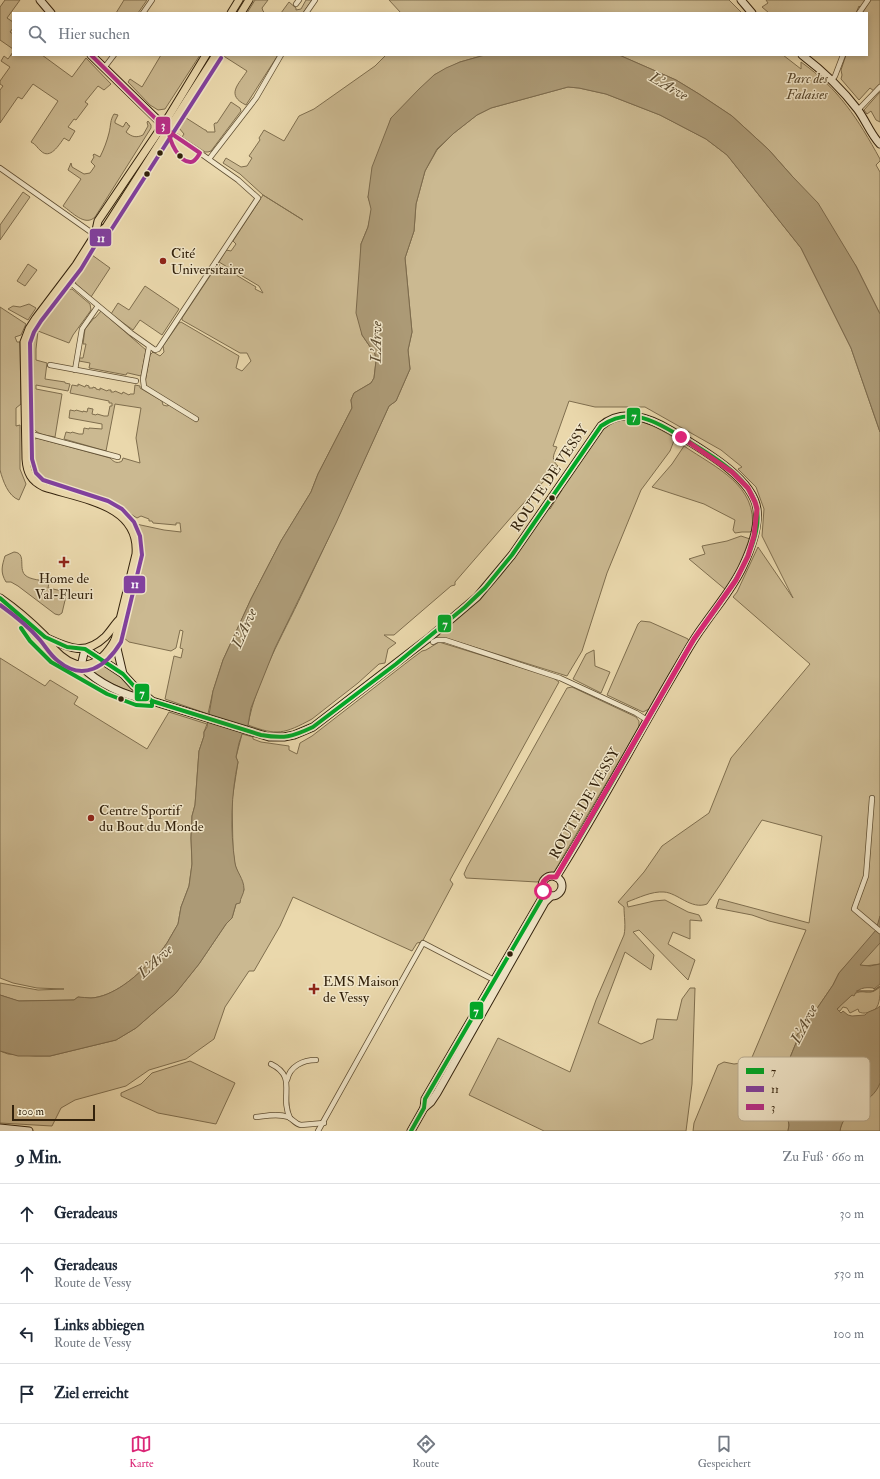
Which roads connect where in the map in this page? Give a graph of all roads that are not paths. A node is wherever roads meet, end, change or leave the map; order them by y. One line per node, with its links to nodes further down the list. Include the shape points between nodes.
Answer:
1 (40, 0): 8 (street)
2 (152, 0): 9 (street)
3 (239, 0): 10 (main road)
4 (249, 0): 11 (main road)
5 (315, 0): 12 (street)
6 (741, 0): 13 (street)
7 (868, 0): 14 (street)
8 (50, 12)
9 (144, 12)
10 (232, 12)
11 (243, 12)
12 (307, 12)
13 (751, 12)
14 (860, 12)
15 (92, 56): 22 (street)
16 (113, 56): 22 (street)
17 (205, 56): 26 (main road)
18 (215, 56): 27 (main road)
19 (280, 56): 30 (street, via 256,98)
20 (803, 56): 23 (street)
21 (843, 56): 23 (street)
22 (104, 68): 26 (street)
23 (832, 80): 25 (street)
24 (880, 87): 25 (street)
25 (858, 110): 28 (street)
26 (163, 125): 27 (street); 32 (main road, via 98,221)
27 (168, 130): 30 (street); 32 (main road, via 106,227)
28 (879, 143): 29 (street)
29 (880, 151)
30 (209, 160): 35 (street, via 258,198 158,349 156,351)
31 (0, 168): 32 (street)
32 (95, 235): 33 (main road)
33 (66, 279): 34 (street); 40 (main road, via 31,325 26,337)
34 (98, 306): 35 (street); 37 (street, via 82,329)
35 (149, 347): 39 (street, via 144,387)
36 (50, 366): 37 (street)
37 (75, 370): 38 (street)
38 (136, 381)
39 (196, 418)
40 (26, 434): 41 (street); 43 (main road, via 27,469 37,484 112,510 131,527 136,554)
41 (118, 457)
42 (0, 598): 44 (main road)
43 (119, 620): 45 (main road); 47 (main road, via 100,642)
44 (45, 637): 47 (main road, via 68,647); 49 (main road, via 65,658)
45 (115, 640): 48 (main road); 50 (street)
46 (433, 642): 52 (street, via 445,640 568,681)
47 (85, 649): 48 (street); 49 (street)
48 (100, 659): 49 (main road); 50 (street)
49 (81, 666): 51 (street, via 95,678 119,691 140,699)
50 (123, 674): 51 (street)
51 (152, 700): 52 (street, ROUTE DE VESSY, via 261,735 289,737 312,727 466,607 512,555 601,426 610,419 625,415 657,423 713,458 748,488 757,509 754,536 743,567 694,639)
52 (647, 720): 54 (street, ROUTE DE VESSY)
53 (872, 798): 57 (street, via 866,876 854,909)
54 (556, 877): 55 (street, via 544,880); 56 (street, via 561,882 561,890)
55 (543, 891): 56 (street); 58 (street, via 541,900)
56 (551, 896): 58 (street)
57 (878, 929)
58 (496, 982): 68 (street, via 423,943); 72 (street, via 426,1099 424,1108)
59 (316, 1060): 62 (street, via 303,1062)
60 (271, 1064): 61 (street)
61 (279, 1068): 62 (street); 63 (street, via 285,1074)
62 (293, 1068): 63 (street)
63 (286, 1082): 64 (street)
64 (285, 1102): 65 (street, via 280,1112); 67 (street)
65 (274, 1115): 66 (street); 67 (street)
66 (256, 1117)
67 (290, 1118): 68 (street, via 298,1125)
68 (324, 1123): 71 (street)
69 (0, 1128): 70 (street)
70 (29, 1131)
71 (318, 1131)
72 (410, 1131)

